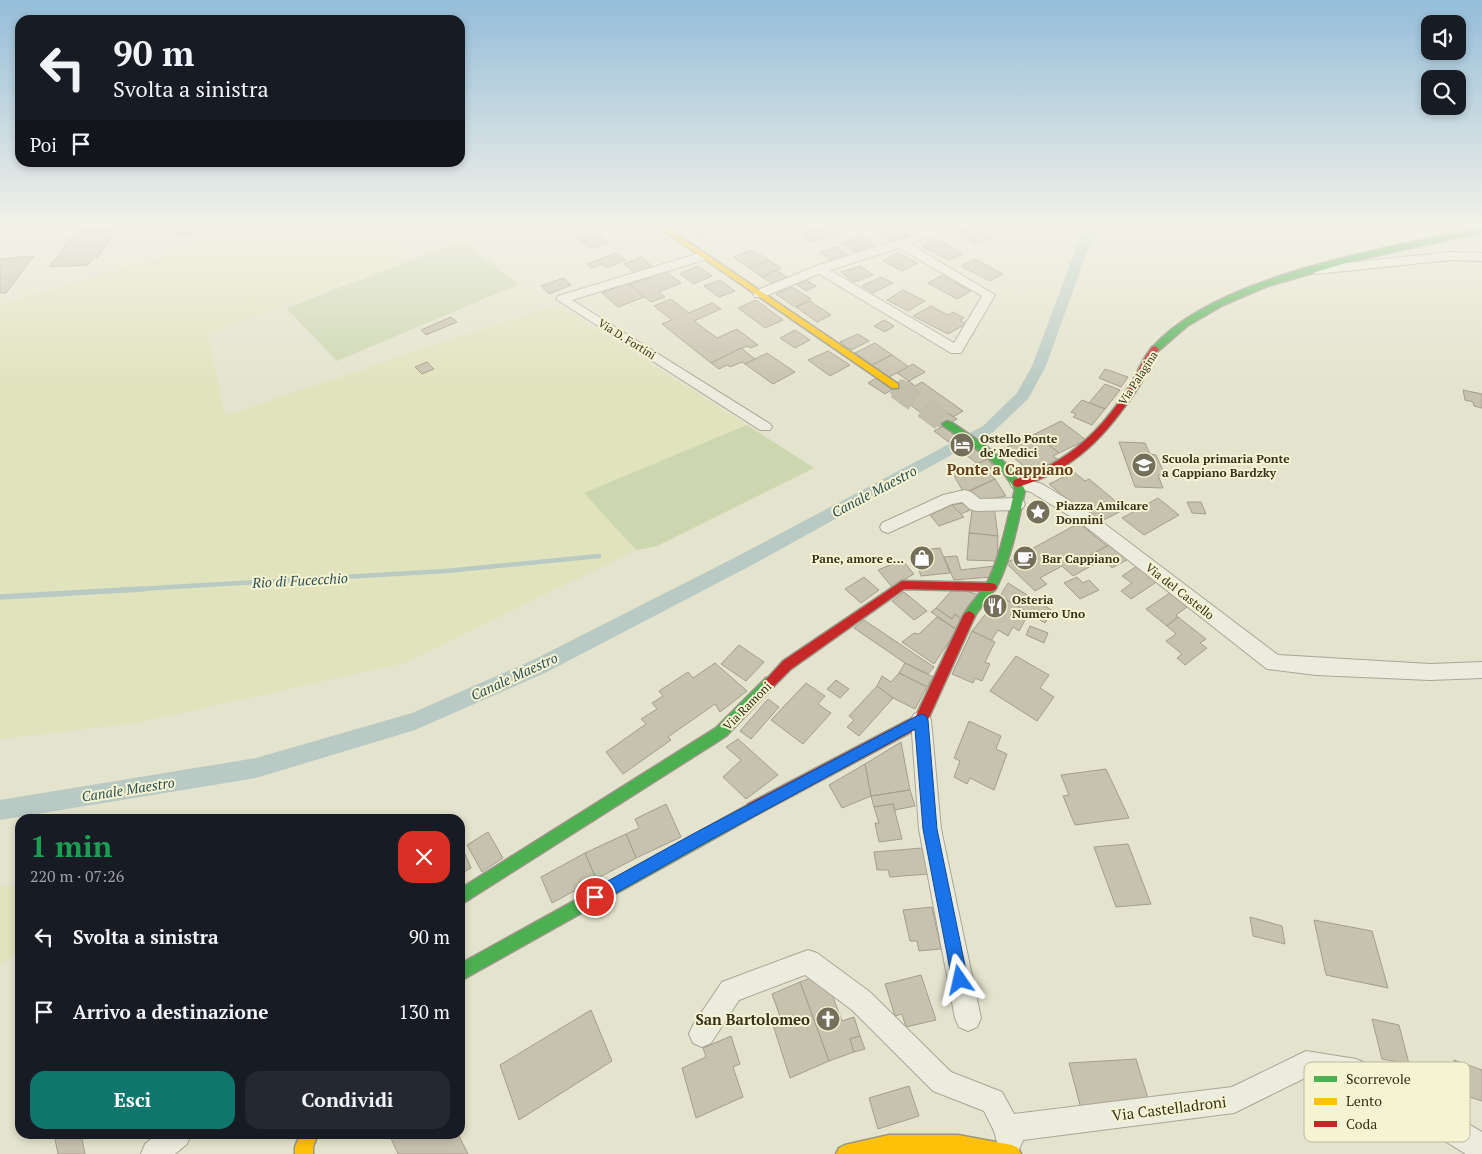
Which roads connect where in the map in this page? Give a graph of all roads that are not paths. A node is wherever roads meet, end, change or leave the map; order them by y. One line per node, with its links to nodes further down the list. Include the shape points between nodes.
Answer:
1 (622, 281): 10 (street, Via D. Fortini, via 562,299)
2 (740, 281): 7 (street)
3 (792, 281): 7 (street)
4 (838, 281): 5 (street, via 956,350 988,295)
5 (964, 281)
6 (1277, 281): 11 (street, Via Palagina, via 1187,323 1166,338 1149,357 1134,386 1079,455 1036,479)
7 (759, 294): 8 (street)
8 (895, 386)
9 (947, 424): 11 (street, via 993,456)
10 (765, 427)
11 (1018, 483): 12 (street); 15 (street, Via del Castello, via 1036,488 1087,519 1274,663 1430,672)
12 (1017, 504): 13 (street, via 976,505 965,496 949,499); 14 (street, via 1003,562)
13 (888, 527)
14 (991, 587): 16 (street, via 972,609); 17 (street, Via Ramoni, via 902,585 787,665 721,732)
15 (1482, 670)
16 (921, 720): 18 (street, via 698,839); 19 (street, via 930,829)
17 (465, 895)
18 (465, 970)
19 (968, 1018)
20 (702, 1034): 25 (street, via 730,991 808,962 861,1001 942,1082 993,1101)
21 (1304, 1065): 25 (street, Via Castelladroni, via 1234,1100)
22 (172, 1139): 27 (street)
23 (307, 1139): 28 (street)
24 (1470, 1141): 26 (street, Via Castelladroni)
25 (1010, 1145): 29 (street, via 889,1144)
26 (1482, 1148)
27 (155, 1154)
28 (304, 1154)
29 (845, 1154)

